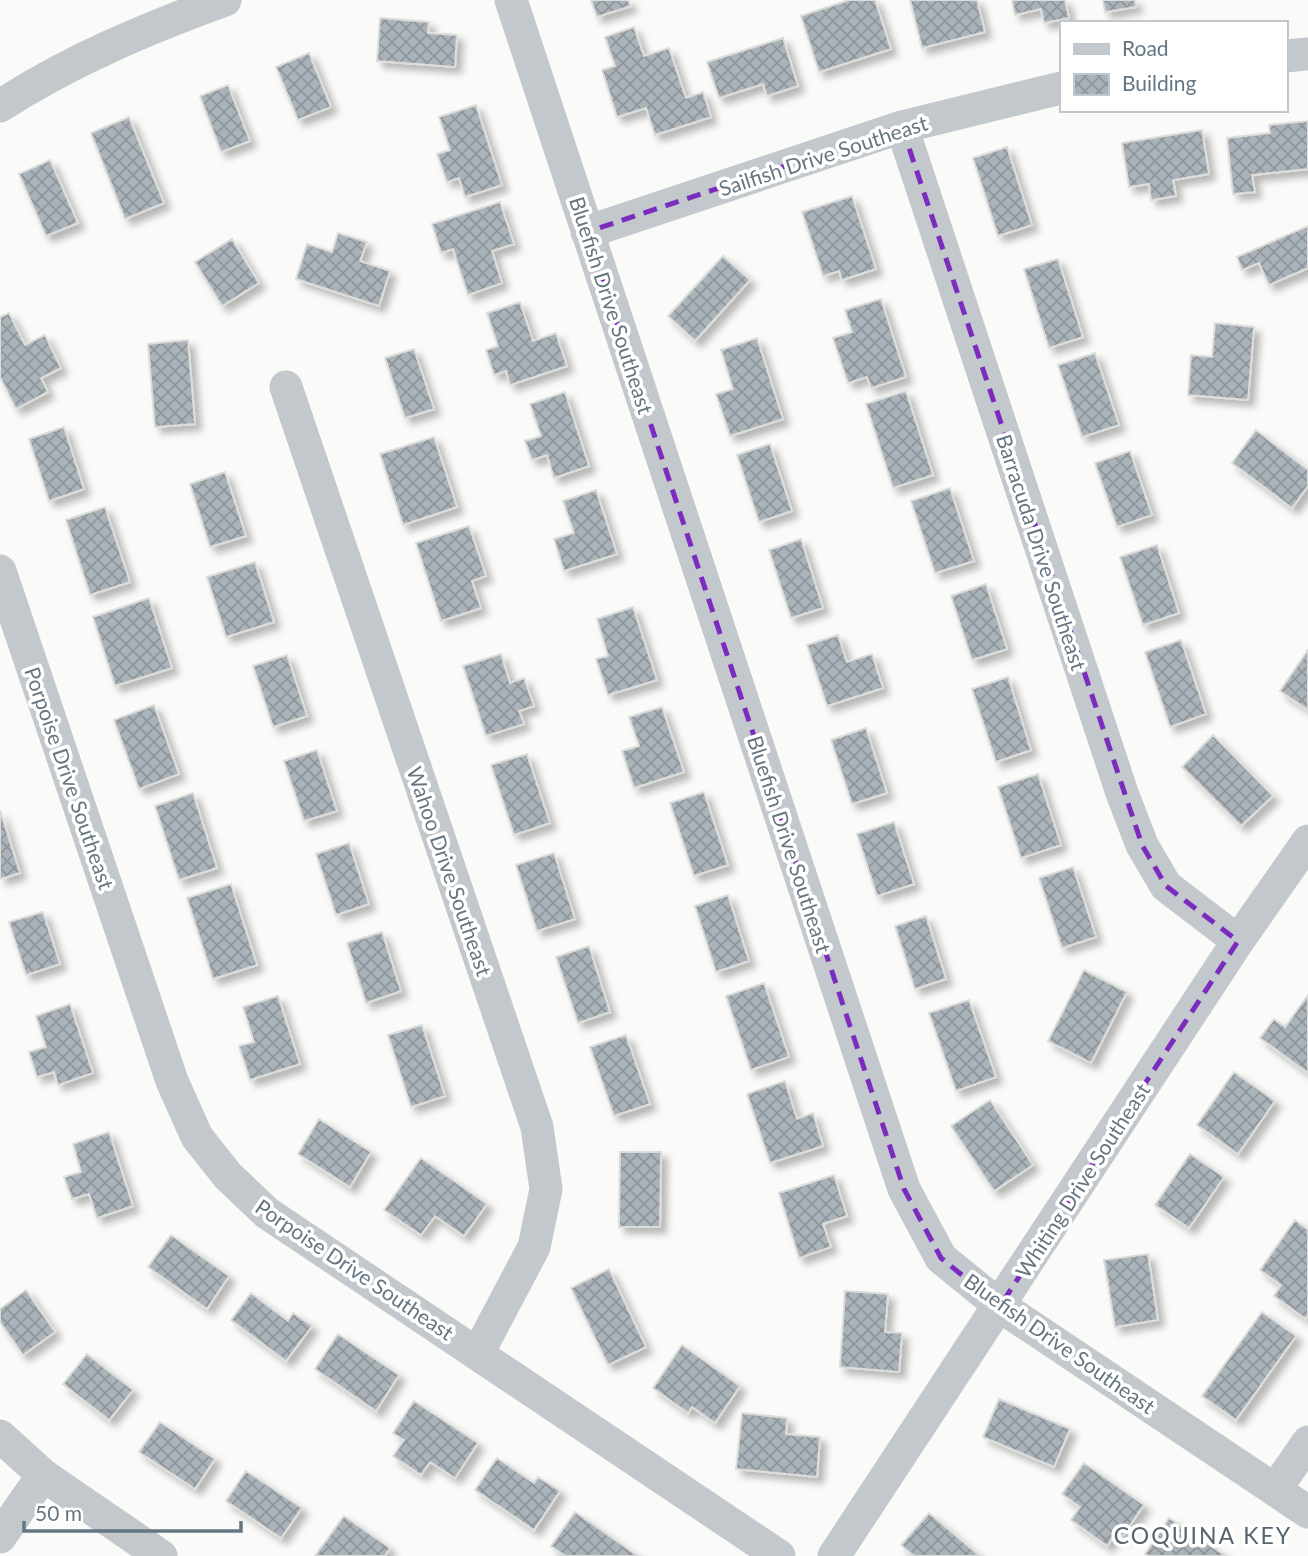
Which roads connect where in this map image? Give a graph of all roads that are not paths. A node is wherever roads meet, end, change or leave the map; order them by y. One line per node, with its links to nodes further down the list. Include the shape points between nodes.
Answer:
1 (225, 0): 3 (street)
2 (511, 0): 9 (street, Bluefish Drive Southeast)
3 (164, 10): 7 (street)
4 (1308, 54): 5 (street)
5 (1287, 56)
6 (1060, 88): 8 (street, Sailfish Drive Southeast)
7 (0, 106)
8 (902, 127): 9 (street, Sailfish Drive Southeast); 13 (street, Barracuda Drive Southeast, via 1142,845 1166,886)
9 (587, 232): 14 (street, Bluefish Drive Southeast, via 904,1189 941,1258)
10 (286, 387): 15 (street, Wahoo Drive Southeast, via 537,1127 546,1189 534,1247)
11 (0, 571): 15 (street, Porpoise Drive Southeast, via 172,1081 197,1137 228,1176 267,1213)
12 (1308, 841): 13 (street, Whiting Drive Southeast)
13 (1238, 941): 14 (street, Whiting Drive Southeast)
14 (1000, 1306): 19 (street, Bluefish Drive Southeast); 24 (street, Whiting Drive Southeast)
15 (478, 1353): 23 (street, Porpoise Drive Southeast)
16 (0, 1436): 18 (street)
17 (1308, 1442): 19 (street)
18 (43, 1475): 21 (street); 22 (street)
19 (1275, 1490): 20 (street, Bluefish Drive Southeast)
20 (1308, 1513)
21 (0, 1537)
22 (161, 1556)
23 (779, 1556)
24 (834, 1556)

